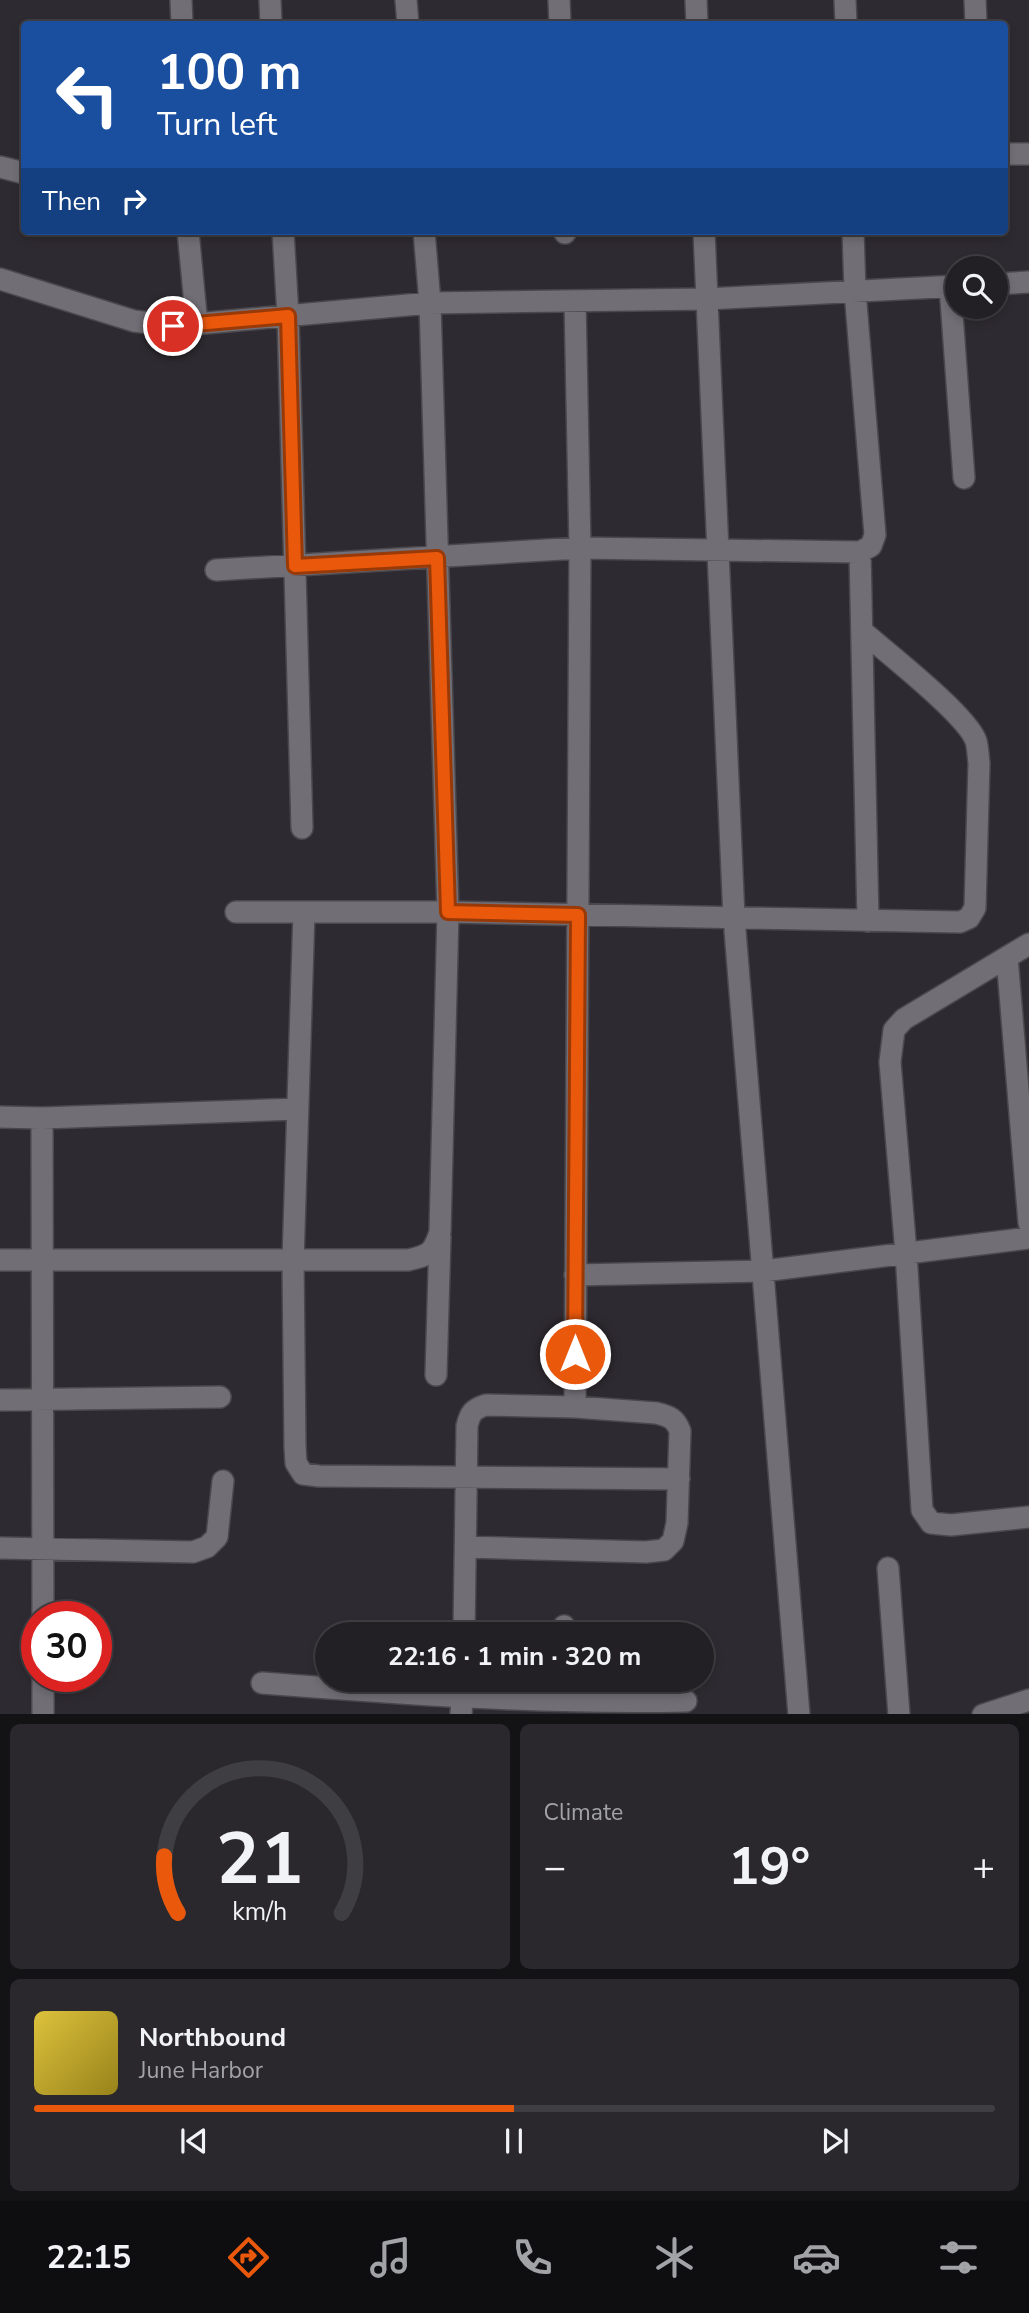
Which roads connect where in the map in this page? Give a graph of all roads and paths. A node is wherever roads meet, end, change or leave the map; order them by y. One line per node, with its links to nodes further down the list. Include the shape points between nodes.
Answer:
1 (181, 0): 8 (street)
2 (270, 0): 9 (street)
3 (406, 0): 10 (street)
4 (559, 0): 11 (street)
5 (696, 0): 12 (street)
6 (845, 0): 13 (street)
7 (975, 0): 14 (street)
8 (182, 21)
9 (271, 21)
10 (408, 21)
11 (560, 21)
12 (696, 21)
13 (846, 21)
14 (976, 21)
15 (1008, 154): 16 (street)
16 (1029, 154)
17 (0, 167): 18 (street)
18 (21, 172)
19 (188, 235): 34 (street)
20 (283, 235): 32 (street)
21 (424, 235): 31 (street)
22 (704, 235): 29 (street)
23 (853, 235): 28 (street)
24 (0, 279): 34 (street, via 134,321)
25 (1029, 282): 26 (street)
26 (1008, 283)
27 (945, 286): 28 (street)
28 (855, 291): 29 (street); 38 (street, via 874,535 871,546)
29 (707, 299): 30 (street); 37 (street)
30 (575, 301): 31 (street); 36 (street)
31 (430, 303): 32 (street); 39 (street)
32 (288, 316): 34 (street); 40 (street)
33 (956, 319): 35 (street)
34 (197, 325)
35 (964, 478)
36 (580, 548): 37 (street); 39 (street); 47 (street)
37 (719, 552): 38 (street); 48 (street)
38 (860, 552): 42 (street)
39 (437, 558): 40 (street); 46 (street)
40 (295, 566): 41 (street); 43 (street)
41 (216, 570)
42 (862, 631): 49 (street); 49 (street, via 966,725 976,740 979,763 975,908 969,918 960,922)
43 (302, 828)
44 (236, 912): 45 (street)
45 (304, 912): 46 (street); 52 (street)
46 (448, 912): 47 (street); 56 (street)
47 (578, 915): 48 (street); 63 (street)
48 (734, 918): 49 (street); 62 (street)
49 (868, 921)
50 (1029, 944): 51 (street)
51 (1007, 957): 55 (street); 58 (street, via 904,1019 894,1030 890,1062)
52 (296, 1109): 54 (street); 61 (street)
53 (0, 1117): 54 (street)
54 (42, 1118): 60 (street)
55 (1029, 1223)
56 (440, 1232): 61 (street, via 435,1248 408,1261); 64 (street)
57 (1029, 1238): 58 (street)
58 (906, 1253): 62 (street); 72 (street, via 922,1510 931,1523 951,1525)
59 (0, 1260): 60 (street)
60 (41, 1260): 61 (street); 67 (street)
61 (293, 1261): 69 (street, via 295,1447 296,1463 303,1474)
62 (763, 1271): 63 (street); 87 (street)
63 (575, 1275): 68 (street)
64 (436, 1375)
65 (220, 1397): 67 (street)
66 (0, 1400): 67 (street)
67 (43, 1400): 75 (street)
68 (575, 1407): 69 (street, via 476,1408 467,1426); 70 (street, via 656,1413 677,1421)
69 (467, 1476): 70 (street); 73 (street)
70 (679, 1479): 73 (street, via 677,1523 673,1541 664,1550)
71 (223, 1481): 75 (street, via 217,1537 207,1547 193,1552)
72 (1029, 1517)
73 (467, 1547): 78 (street)
74 (0, 1548): 75 (street)
75 (43, 1549): 77 (street)
76 (888, 1568): 88 (street)
77 (43, 1601)
78 (464, 1622)
79 (262, 1683): 83 (street)
80 (43, 1692): 86 (street)
81 (536, 1692): 83 (street)
82 (584, 1692): 85 (street)
83 (462, 1698)
84 (1029, 1700): 89 (street)
85 (686, 1701)
86 (43, 1714)
87 (799, 1714)
88 (898, 1714)
89 (983, 1714)

